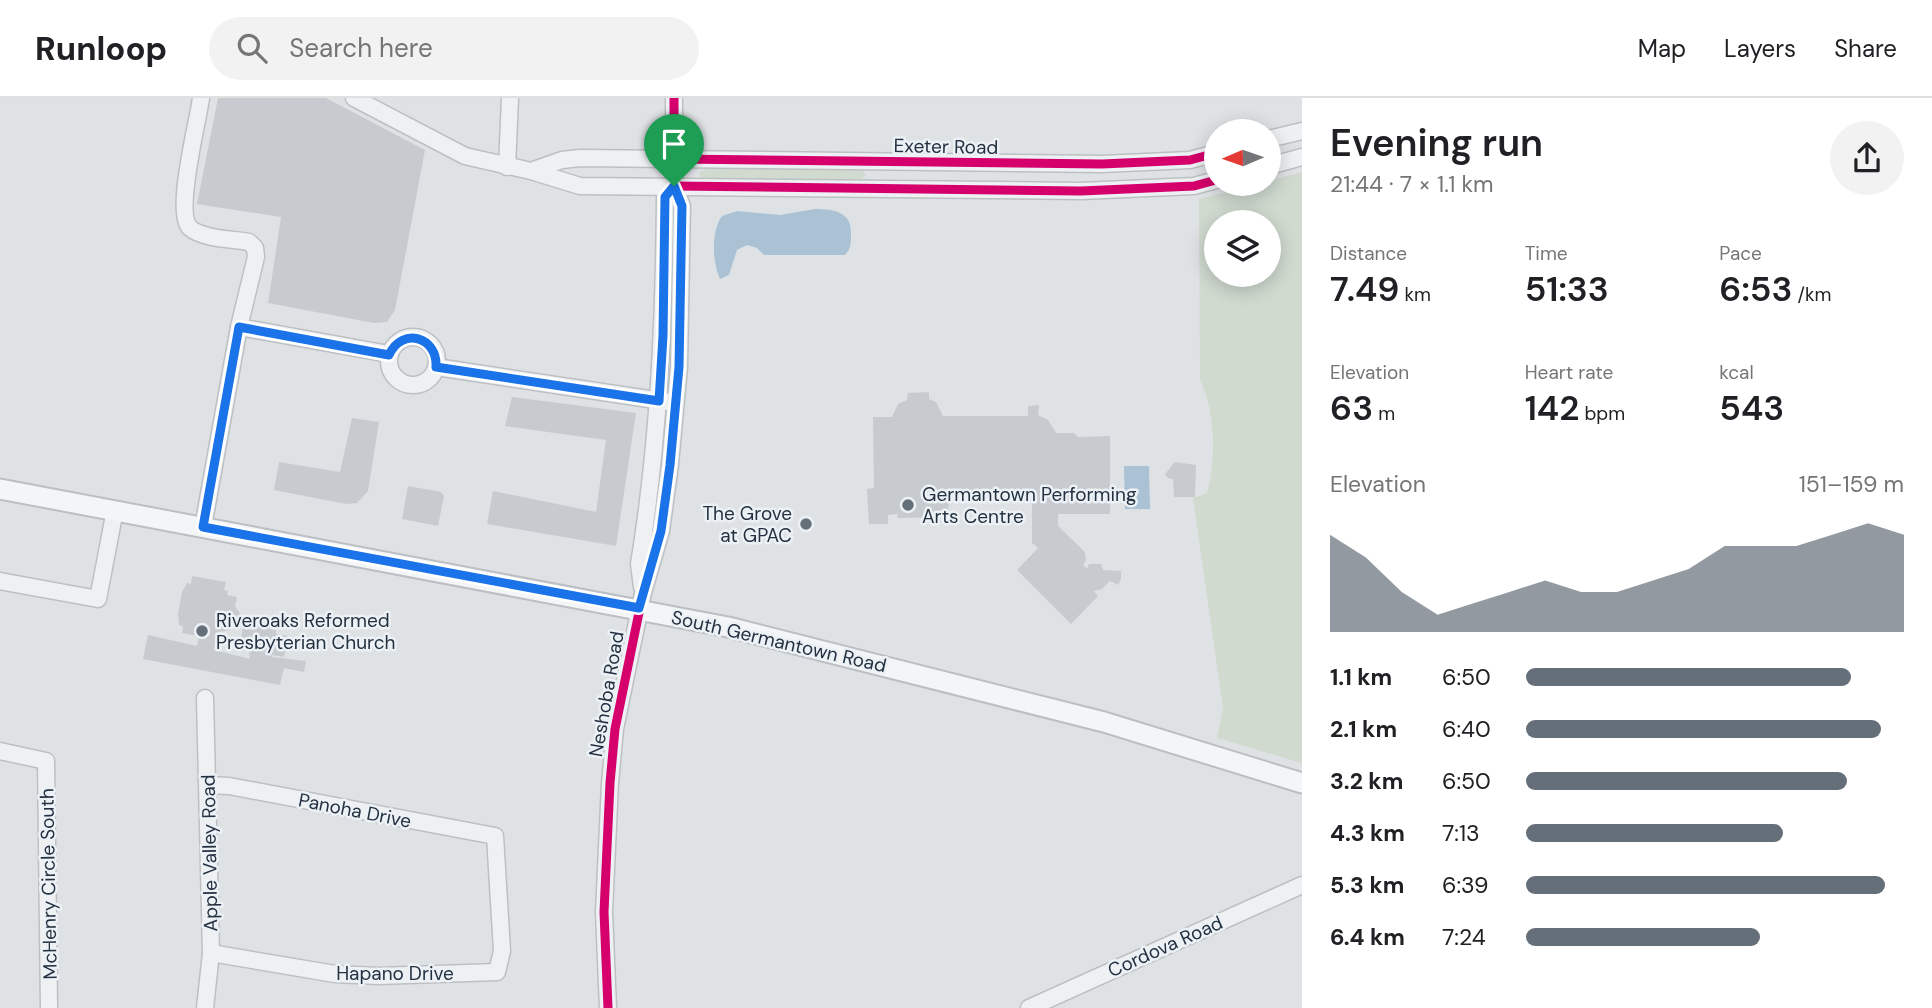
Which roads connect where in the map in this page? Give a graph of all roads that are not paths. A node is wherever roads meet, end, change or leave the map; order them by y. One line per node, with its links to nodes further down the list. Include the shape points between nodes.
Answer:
1 (201, 98): 15 (street, via 184,216 187,225 199,233 249,242 255,248)
2 (354, 98): 11 (street, Exeter Road, via 465,156)
3 (510, 98): 11 (street)
4 (674, 98): 9 (street, Neshoba Road)
5 (1302, 131): 6 (street)
6 (1281, 136)
7 (1204, 156): 9 (street, Exeter Road, via 1102,164)
8 (1302, 157): 10 (street)
9 (674, 159): 12 (street, Exeter Road, via 580,158); 14 (street, Neshoba Road)
10 (1281, 163)
11 (507, 167): 12 (street, Exeter Road)
12 (531, 171): 14 (street, Exeter Road, via 580,186)
13 (1204, 183): 14 (street, Exeter Road, via 1081,191)
14 (674, 186): 18 (street, Neshoba Road, via 682,206 679,367)
15 (239, 327): 16 (street); 21 (street)
16 (389, 355): 17 (street, via 390,370 407,384 428,380); 17 (street, via 397,343 416,337 435,351)
17 (436, 367): 18 (street)
18 (666, 402): 23 (street, Neshoba Road, via 670,465 661,531)
19 (0, 489): 20 (main road, South Germantown Road)
20 (115, 510): 21 (main road, South Germantown Road); 22 (street, via 98,599)
21 (203, 527): 23 (main road, South Germantown Road)
22 (0, 581)
23 (641, 601): 26 (main road, South Germantown Road, via 1104,722); 34 (street, Neshoba Road, via 615,729 606,832)
24 (205, 698): 27 (street, Apple Valley Road)
25 (0, 751): 32 (street, McHenry Circle South, via 46,761)
26 (1302, 783)
27 (208, 785): 29 (street, Apple Valley Road); 30 (street, Panoha Drive, via 495,836 502,951)
28 (1302, 886): 31 (street, Cordova Road)
29 (211, 953): 30 (street, Hapano Drive, via 335,974); 33 (street, Apple Valley Road)
30 (497, 972)
31 (1038, 1006)
32 (49, 1008)
33 (205, 1008)
34 (608, 1008)

